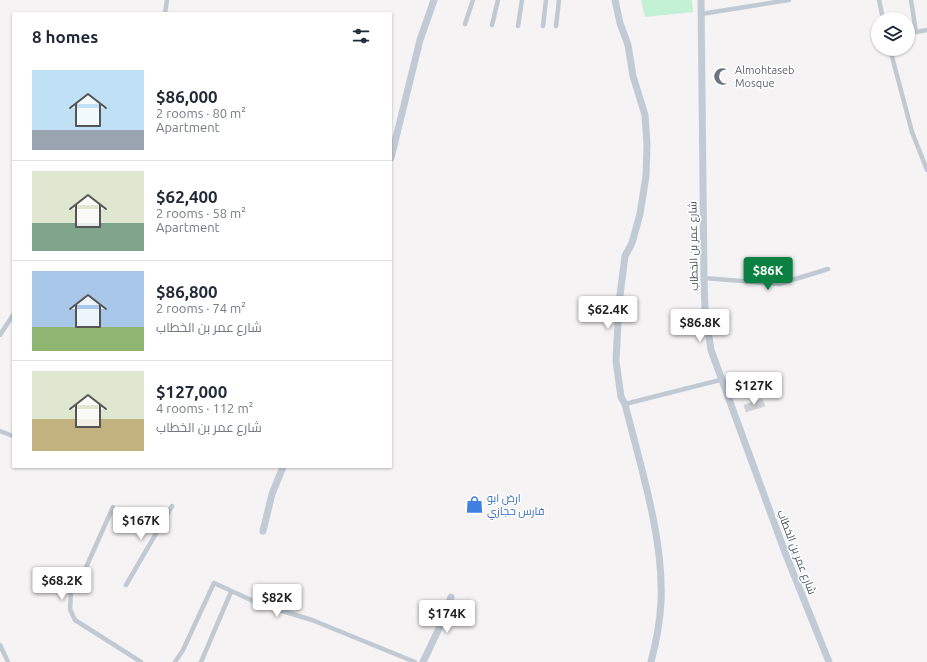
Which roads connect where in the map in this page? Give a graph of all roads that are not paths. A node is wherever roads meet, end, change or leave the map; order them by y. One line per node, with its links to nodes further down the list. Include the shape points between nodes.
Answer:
1 (168, 0): 13 (street)
2 (434, 0): 23 (street, via 420,40)
3 (473, 0): 16 (street)
4 (498, 0): 17 (street)
5 (522, 0): 18 (street)
6 (546, 0): 19 (street)
7 (559, 0): 20 (street)
8 (615, 0): 30 (street, via 645,115 647,144 646,176 640,214 632,243 625,256 619,303 616,361 621,397)
9 (701, 0): 15 (street, شارع عمر بن الخطاب)
10 (789, 0): 15 (street)
11 (879, 0): 14 (street)
12 (911, 0): 21 (street, via 916,32)
13 (165, 12)
14 (882, 12)
15 (700, 14): 26 (street, شارع عمر بن الخطاب)
16 (466, 24)
17 (492, 25)
18 (518, 26)
19 (543, 26)
20 (556, 26)
21 (927, 30)
22 (892, 56): 24 (street, via 912,132)
23 (392, 154)
24 (927, 170)
25 (828, 269): 26 (street, via 779,284)
26 (704, 278): 29 (street, شارع عمر بن الخطاب, via 708,336)
27 (12, 317): 28 (street)
28 (0, 335)
29 (720, 380): 30 (street); 48 (street, شارع عمر بن الخطاب)
30 (625, 404): 47 (street, via 649,501 661,580 661,602)
31 (0, 431): 32 (street)
32 (12, 436)
33 (283, 468): 36 (street, via 272,494)
34 (172, 506): 37 (street)
35 (113, 507): 42 (street, via 84,572 71,591 70,609 76,620)
36 (263, 531)
37 (126, 585)
38 (231, 592): 43 (street, via 214,582); 44 (street); 45 (street, via 312,620)
39 (451, 597): 46 (street)
40 (0, 645): 41 (street)
41 (8, 662)
42 (141, 662)
43 (175, 662)
44 (201, 662)
45 (415, 662)
46 (423, 662)
47 (651, 662)
48 (829, 662)

